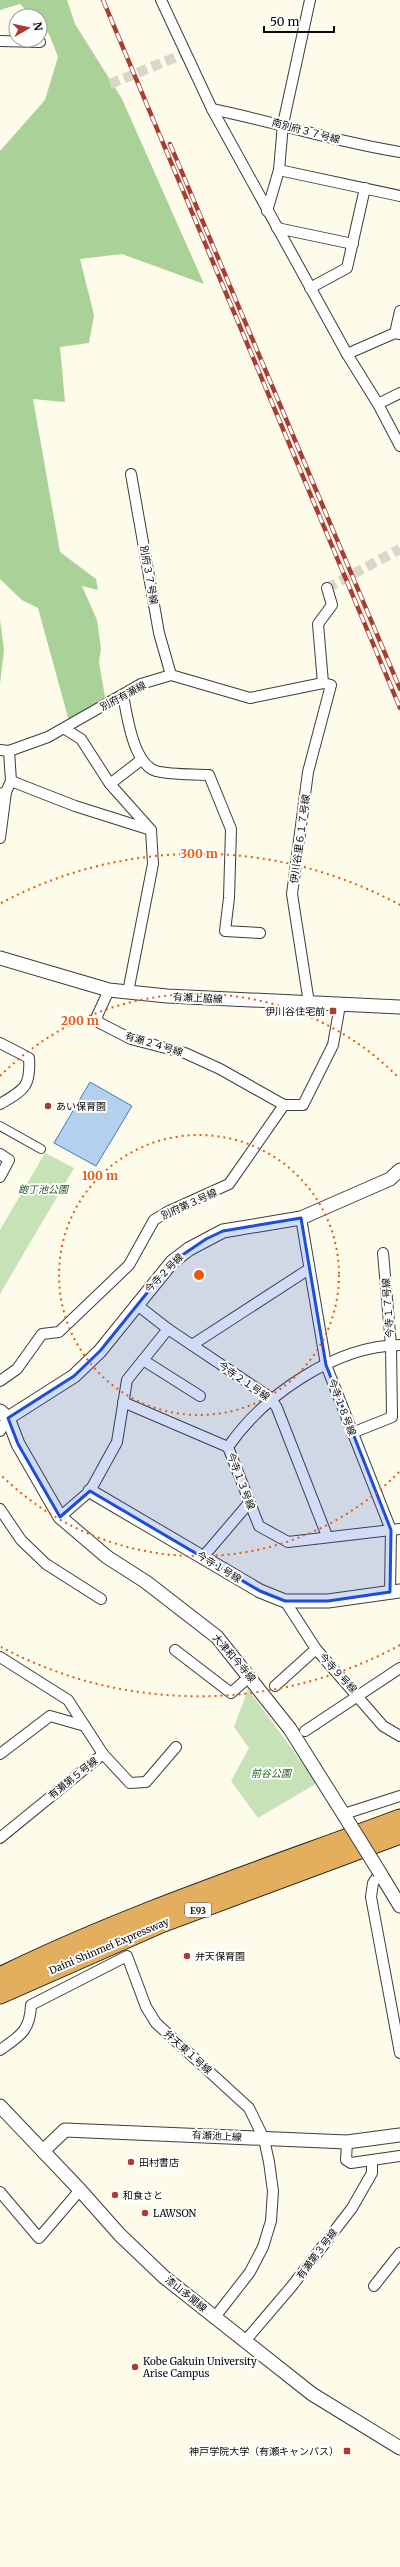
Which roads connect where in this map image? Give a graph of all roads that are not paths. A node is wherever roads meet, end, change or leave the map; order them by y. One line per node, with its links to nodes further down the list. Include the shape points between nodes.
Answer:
1 (161, 0): 3 (street)
2 (310, 0): 4 (street)
3 (212, 109): 4 (street, 南別府３７号線); 9 (street)
4 (283, 124): 5 (street, 南別府３７号線, via 358,145); 6 (street)
5 (400, 152)
6 (279, 170): 7 (street); 9 (street)
7 (365, 188): 8 (street); 11 (street)
8 (400, 196)
9 (267, 211): 10 (street)
10 (277, 228): 11 (street); 12 (street)
11 (353, 244): 12 (street, via 347,268)
12 (310, 288): 15 (street)
13 (400, 311): 14 (street)
14 (398, 334): 15 (street)
15 (347, 354): 17 (street)
16 (400, 393): 17 (street)
17 (378, 404): 18 (street)
18 (400, 446)
19 (131, 474): 21 (street, 別府３７号線, via 159,634)
20 (328, 588): 22 (street, via 332,605 318,624)
21 (170, 675): 22 (street, via 250,698); 23 (street, 別府有瀬線, via 141,684)
22 (323, 683): 36 (street, 伊川谷里６１７号線, via 330,685 308,772 292,894)
23 (123, 694): 24 (street, 別府有瀬線); 26 (street, via 130,730)
24 (65, 729): 25 (street, 別府有瀬線, via 32,744); 28 (street, via 81,739)
25 (5, 750): 27 (street)
26 (141, 760): 28 (street); 32 (street, via 155,771 209,775 230,829 229,898 225,930)
27 (10, 781): 29 (street); 30 (street, via 76,806)
28 (110, 784): 30 (street)
29 (3, 793): 31 (street)
30 (152, 830): 35 (street, via 153,864)
31 (0, 838)
32 (260, 933)
33 (0, 958): 34 (street, 有瀬上脇線)
34 (109, 990): 35 (street, 有瀬上脇線); 41 (street, 有瀬２４号線, via 97,1016 98,1022 131,1039 185,1053 220,1069)
35 (128, 992): 36 (street, 有瀬上脇線)
36 (310, 1003): 37 (street, 有瀬上脇線)
37 (340, 1005): 38 (street, 有瀬上脇線); 41 (street, via 333,1045 302,1105)
38 (400, 1007)
39 (0, 1043): 40 (street, via 29,1058 30,1074 26,1087)
40 (0, 1104)
41 (284, 1105): 56 (street, 別府第３号線, via 229,1184 166,1212 154,1220 129,1265 59,1332 42,1334 17,1369)
42 (0, 1126): 43 (street)
43 (41, 1149)
44 (0, 1154): 46 (street, via 10,1160)
45 (400, 1170): 47 (street, 今寺２号線, via 390,1179)
46 (0, 1177)
47 (301, 1218): 49 (street, 今寺１８号線); 50 (street, 今寺２号線, via 223,1231 206,1239 172,1262)
48 (383, 1252): 53 (street, 今寺１７号線)
49 (309, 1270): 52 (street); 55 (street, 今寺１８号線)
50 (136, 1304): 51 (street, 今寺２１号線); 60 (street, 今寺２号線, via 100,1351 74,1376)
51 (168, 1329): 52 (street, 今寺２１号線); 54 (street)
52 (192, 1345): 58 (street, 今寺２１号線)
53 (395, 1345): 55 (street, 今寺１３号線, via 359,1351); 62 (street, 今寺１７号線, via 392,1418)
54 (143, 1360): 57 (street); 59 (street, via 127,1380)
55 (326, 1365): 58 (street, 今寺１３号線); 62 (street, 今寺１８号線)
56 (0, 1381)
57 (200, 1396)
58 (271, 1398): 63 (street, 今寺１３号線); 69 (street, 今寺２１号線, via 278,1408)
59 (123, 1402): 63 (street); 64 (street, via 117,1442)
60 (4, 1415): 61 (street); 67 (street, 大津和今寺線)
61 (0, 1431)
62 (352, 1432): 68 (street, 今寺１８号線)
63 (228, 1447): 65 (street, 今寺１３号線)
64 (90, 1491): 67 (street); 70 (street, 今寺１号線)
65 (249, 1503): 69 (street, 今寺１３号線, via 259,1526 288,1542); 70 (street)
66 (0, 1509): 72 (street, via 21,1540 46,1564)
67 (60, 1517): 78 (street, 大津和今寺線, via 107,1557 146,1582 217,1637)
68 (396, 1530): 69 (street, 今寺１３号線); 71 (street, 今寺１８号線)
69 (327, 1536)
70 (202, 1558): 73 (street, 今寺１号線, via 260,1591)
71 (395, 1592): 73 (street, 今寺１号線, via 328,1601)
72 (101, 1599)
73 (285, 1601): 74 (street, 今寺９号線)
74 (316, 1649): 79 (street); 80 (street, 今寺９号線)
75 (175, 1650): 78 (street, via 231,1693)
76 (0, 1656): 81 (street, via 68,1700)
77 (400, 1668): 80 (street)
78 (250, 1676): 88 (street, 大津和今寺線, via 290,1729)
79 (275, 1686)
80 (359, 1695): 82 (street); 83 (street, 今寺９号線, via 383,1726)
81 (86, 1726): 85 (street, via 50,1716); 86 (street)
82 (305, 1731)
83 (400, 1736)
84 (176, 1747): 86 (street, 有瀬第５号線, via 146,1782 130,1783)
85 (0, 1754)
86 (103, 1754): 91 (street, 有瀬第５号線)
87 (400, 1796): 88 (street)
88 (346, 1819): 92 (street, 大津和今寺線, bridge)
89 (400, 1820): 94 (highway, Daini Shinmei Expressway / E93, via 156,1911)
90 (400, 1834): 95 (highway, Daini Shinmei Expressway / E93, via 161,1924)
91 (0, 1838)
92 (380, 1873): 93 (street, 大津和今寺線); 97 (street, via 373,1883 371,1897)
93 (400, 1906)
94 (0, 1976)
95 (0, 1994)
96 (0, 2050): 100 (street, 弁天東１号線, via 22,2034 31,2020 31,2005 127,1956 146,2007 156,2023 249,2108)
97 (400, 2053)
98 (0, 2106): 102 (street, 漆山多聞線)
99 (400, 2135): 101 (street, 有瀬池上線)
100 (264, 2138): 101 (street, 有瀬池上線); 102 (street, 有瀬池上線, via 65,2130); 109 (street, 弁天東１号線, via 273,2191 272,2221 263,2247 250,2272)
101 (347, 2142): 104 (street, via 346,2160 351,2163)
102 (44, 2151): 105 (street, 漆山多聞線)
103 (400, 2156): 104 (street)
104 (372, 2160): 110 (street, 有瀬第３号線, via 372,2173 352,2208 292,2286)
105 (80, 2190): 106 (street, via 39,2238); 109 (street, 漆山多聞線, via 120,2235 164,2277)
106 (0, 2192)
107 (400, 2253): 108 (street)
108 (374, 2286)
109 (215, 2317): 110 (street, 漆山多聞線)
110 (246, 2340): 111 (street, 漆山多聞線, via 312,2394)
111 (400, 2448)

